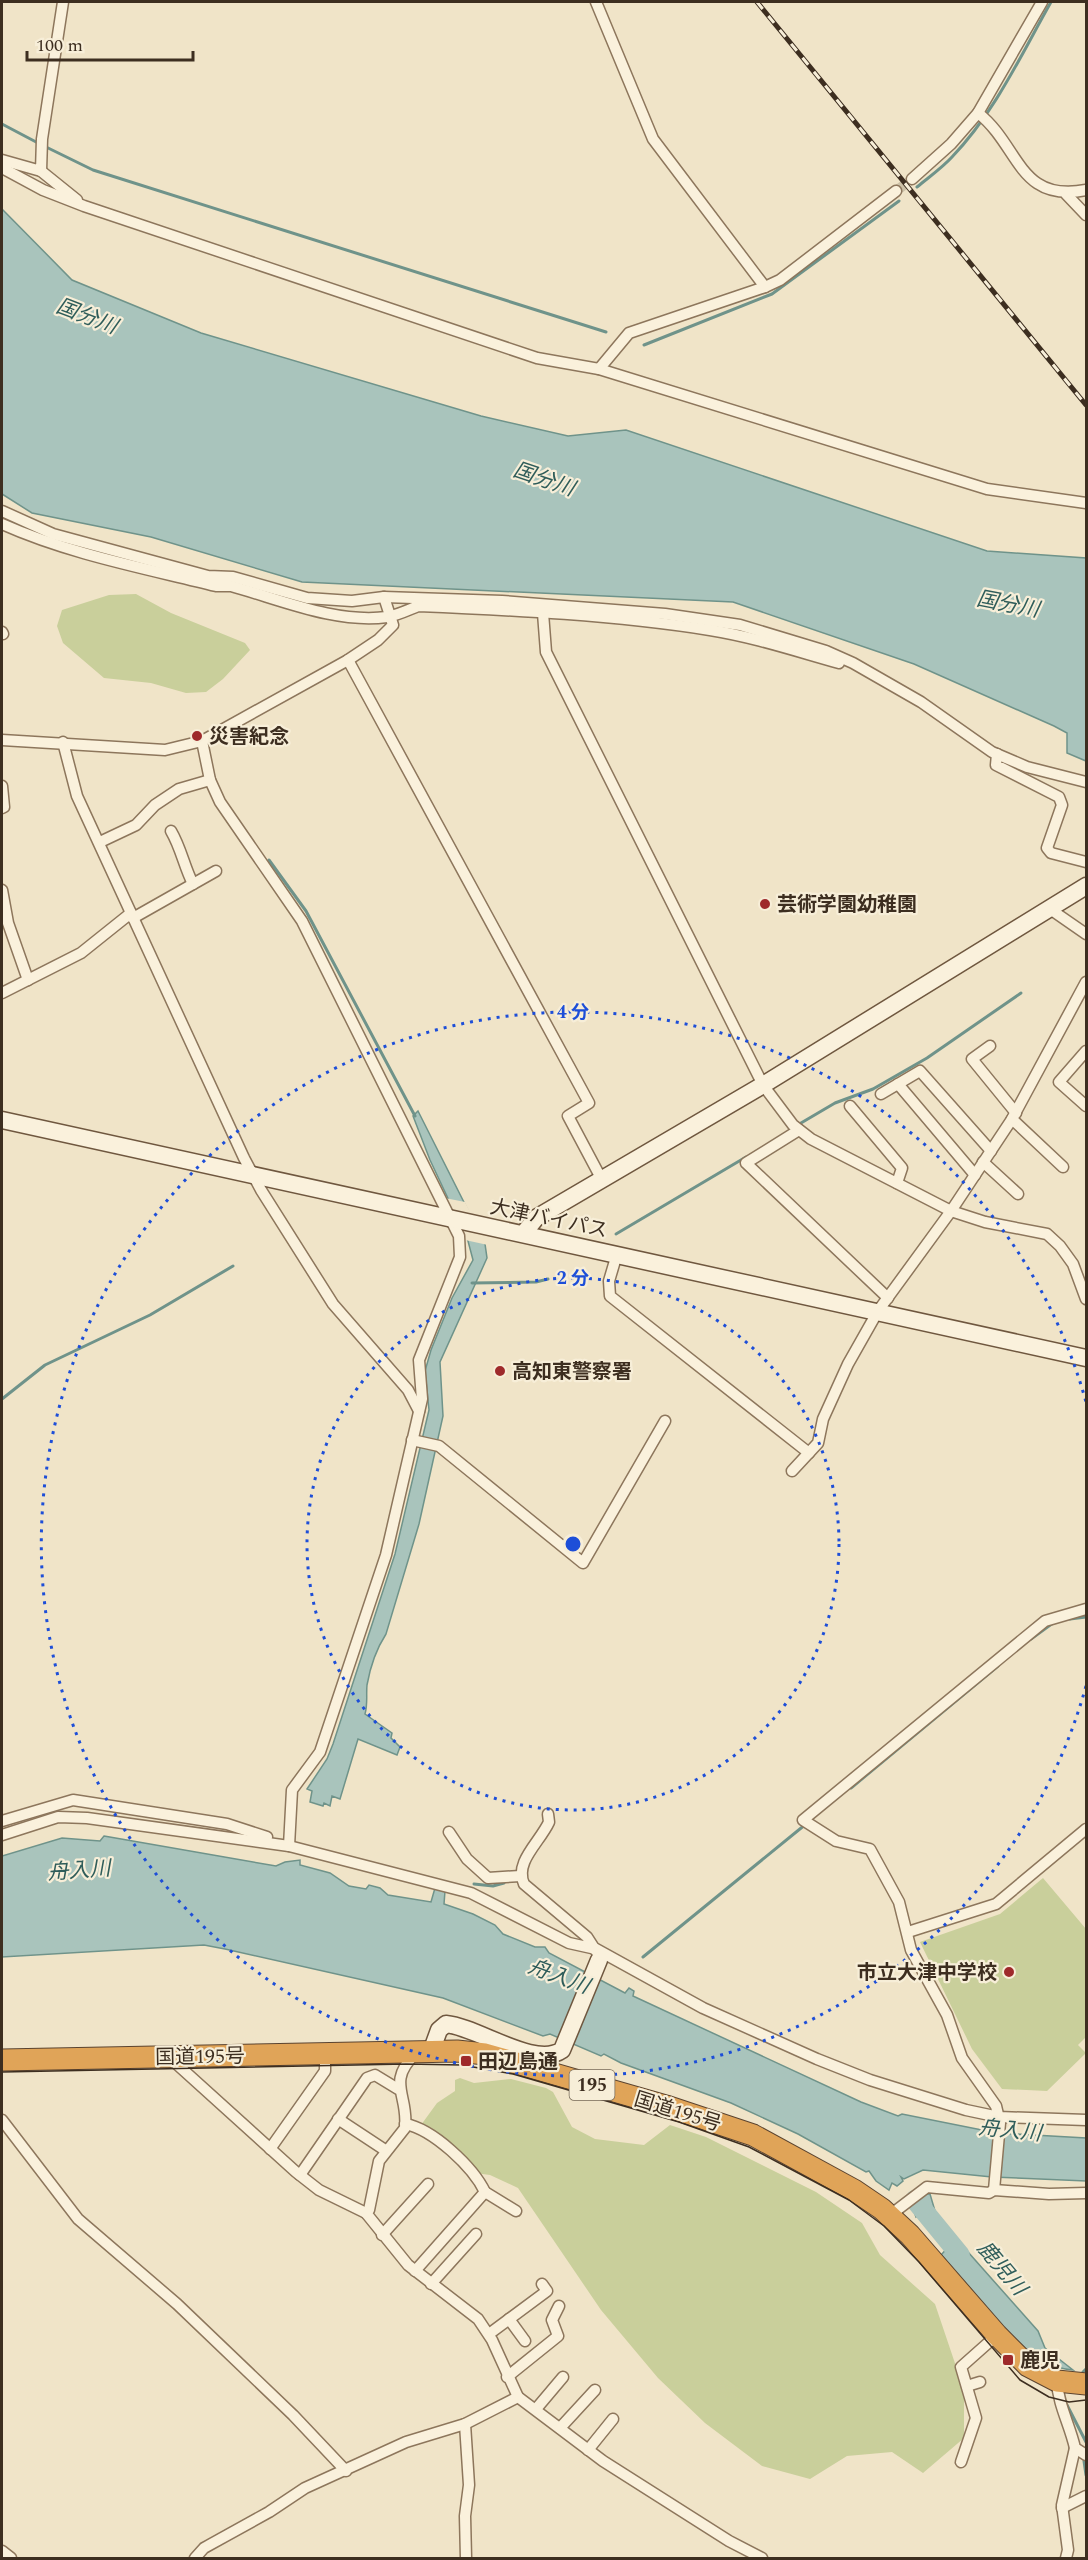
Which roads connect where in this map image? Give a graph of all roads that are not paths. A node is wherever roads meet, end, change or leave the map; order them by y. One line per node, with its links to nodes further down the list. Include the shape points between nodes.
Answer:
1 (63, 2): 6 (street)
2 (596, 2): 14 (street, via 653,139)
3 (1042, 2): 4 (street)
4 (982, 117): 8 (street); 11 (street, via 1027,176)
5 (2, 160): 6 (street)
6 (41, 165): 12 (street)
7 (2, 168): 12 (street)
8 (912, 179)
9 (1086, 190): 11 (street)
10 (896, 191): 14 (street, via 800,266)
11 (1066, 194): 13 (street)
12 (84, 206): 15 (street, via 537,358)
13 (1086, 215)
14 (765, 287): 15 (street, via 629,333)
15 (599, 369): 16 (street, via 987,489)
16 (1086, 502)
17 (2, 511): 19 (street, via 53,534 208,576 233,577 307,598 352,601)
18 (2, 524): 21 (street, via 89,554 324,612 370,618)
19 (384, 597): 21 (street); 23 (street, via 597,607 740,625 826,651)
20 (543, 614): 21 (street, via 418,606); 23 (street, via 710,630 760,640); 48 (street, via 546,652)
21 (390, 616): 22 (street, via 393,625)
22 (348, 660): 25 (street); 60 (street, via 589,1103 568,1116)
23 (870, 672): 27 (street)
24 (2, 740): 26 (street)
25 (202, 741): 26 (street, via 165,750); 28 (street)
26 (63, 742): 33 (street, via 77,796)
27 (997, 754): 29 (street, via 1026,767); 34 (street, via 996,765 1059,797 1062,805 1047,848 1051,853)
28 (210, 780): 33 (street, via 179,789 136,825); 64 (street, via 220,802 302,921)
29 (1086, 782)
30 (2, 786): 31 (street)
31 (2, 808)
32 (171, 831): 36 (street)
33 (100, 842): 40 (street)
34 (1086, 862)
35 (216, 871): 36 (street)
36 (193, 884): 40 (street)
37 (1086, 886): 39 (main road)
38 (2, 891): 42 (street)
39 (1050, 909): 41 (street); 48 (main road)
40 (132, 916): 42 (street, via 81,953); 58 (street)
41 (1086, 934)
42 (28, 980): 44 (street)
43 (1086, 982): 52 (street)
44 (2, 993)
45 (990, 1046): 52 (street, via 972,1059)
46 (1086, 1051): 51 (street, via 1059,1082)
47 (898, 1084): 49 (street); 55 (street, via 920,1071); 59 (street)
48 (763, 1085): 54 (street); 60 (main road)
49 (881, 1094)
50 (850, 1106): 61 (street, via 902,1168)
51 (1086, 1106)
52 (1014, 1116): 55 (street); 57 (street)
53 (2, 1120): 58 (main road, 大津バイパス)
54 (799, 1130): 61 (street); 68 (street, via 746,1163)
55 (991, 1151): 56 (street)
56 (984, 1162): 59 (street); 62 (street)
57 (1063, 1167)
58 (253, 1175): 64 (main road, 大津バイパス); 70 (street, via 333,1304 408,1390)
59 (975, 1175): 63 (street)
60 (602, 1180): 65 (main road, via 536,1218)
61 (897, 1183): 63 (street)
62 (1018, 1194)
63 (951, 1211): 67 (street, via 1047,1234 1073,1264); 68 (street)
64 (451, 1218): 65 (main road, 大津バイパス); 70 (street, via 459,1236 460,1257 419,1360)
65 (524, 1233): 66 (main road, 大津バイパス)
66 (617, 1254): 68 (main road, 大津バイパス); 73 (street, via 609,1281 610,1296)
67 (1086, 1299)
68 (883, 1305): 69 (main road, 大津バイパス); 73 (street, via 848,1364 818,1443)
69 (1086, 1358)
70 (419, 1411): 72 (street)
71 (665, 1421): 72 (street, via 583,1563 439,1446)
72 (416, 1441): 81 (street, via 386,1555 320,1752 292,1790)
73 (809, 1453): 74 (street)
74 (792, 1471)
75 (1086, 1609): 83 (street, via 1045,1621 803,1820 836,1841 870,1849 899,1902)
76 (548, 1814): 82 (street, via 549,1822 523,1862)
77 (2, 1821): 81 (street, via 73,1800 227,1824)
78 (1086, 1829): 83 (street, via 996,1904)
79 (450, 1832): 82 (street, via 467,1859 488,1878)
80 (2, 1835): 81 (street, via 58,1817 87,1818)
81 (290, 1846): 84 (street, via 471,1893)
82 (520, 1876): 84 (street, via 524,1884 587,1937)
83 (908, 1932): 94 (street, via 912,1950 947,2015 962,2058 996,2106)
84 (597, 1954): 85 (main road, via 562,2050 538,2056 446,2024); 94 (street, via 817,2060)
85 (424, 2052): 87 (highway, 国道195号 / 195); 91 (street, via 401,2072); 106 (highway, 国道195号 / 195, via 485,2054 753,2135 854,2190)
86 (325, 2053): 87 (highway, 国道195号 / 195); 88 (highway, 国道195号 / 195); 97 (street, via 325,2071)
87 (369, 2053): 90 (street)
88 (168, 2057): 89 (highway, 国道195号 / 195); 97 (street)
89 (2, 2060)
90 (371, 2075): 91 (street); 92 (street)
91 (398, 2089): 96 (street, via 404,2101)
92 (338, 2119): 98 (street); 99 (street)
93 (2, 2120): 133 (street, via 78,2219 177,2304)
94 (1000, 2120): 95 (street); 101 (street)
95 (1086, 2120)
96 (405, 2124): 98 (street); 102 (street, via 432,2136 459,2158)
97 (270, 2149): 99 (street)
98 (386, 2150): 105 (street, via 376,2168)
99 (300, 2175): 105 (street, via 319,2190)
100 (428, 2184): 108 (street)
101 (994, 2188): 103 (street, via 1049,2194); 106 (street, via 989,2193 927,2187)
102 (485, 2192): 104 (street); 109 (street)
103 (1086, 2193)
104 (516, 2211)
105 (366, 2213): 108 (street)
106 (890, 2216): 115 (highway, 国道195号 / 195)
107 (476, 2234): 110 (street)
108 (382, 2235): 109 (street)
109 (415, 2271): 110 (street)
110 (431, 2284): 114 (street, via 474,2315)
111 (542, 2284): 113 (street, via 547,2291)
112 (559, 2306): 118 (street, via 552,2320 558,2336)
113 (509, 2319): 114 (street); 116 (street)
114 (489, 2334): 118 (street)
115 (996, 2334): 119 (highway, 国道195号 / 195, via 1028,2366); 122 (street, via 962,2367)
116 (525, 2341)
117 (563, 2376): 125 (street)
118 (507, 2377): 124 (street)
119 (1057, 2381): 121 (highway, 国道195号 / 195); 129 (street)
120 (980, 2382): 122 (street)
121 (1086, 2384)
122 (967, 2386): 132 (street, via 976,2418)
123 (595, 2390): 128 (street)
124 (518, 2397): 125 (street); 127 (street)
125 (536, 2409): 128 (street)
126 (613, 2419): 130 (street)
127 (465, 2424): 133 (street, via 406,2442); 139 (street, via 469,2485)
128 (560, 2428): 130 (street)
129 (1075, 2448): 131 (street); 135 (street)
130 (588, 2450): 140 (street)
131 (1086, 2455)
132 (961, 2462)
133 (346, 2471): 138 (street, via 305,2488 204,2548)
134 (1086, 2496): 135 (street)
135 (1062, 2508): 141 (street)
136 (2, 2551): 137 (street)
137 (11, 2559)
138 (195, 2559)
139 (466, 2559)
140 (762, 2559)
141 (1066, 2559)

